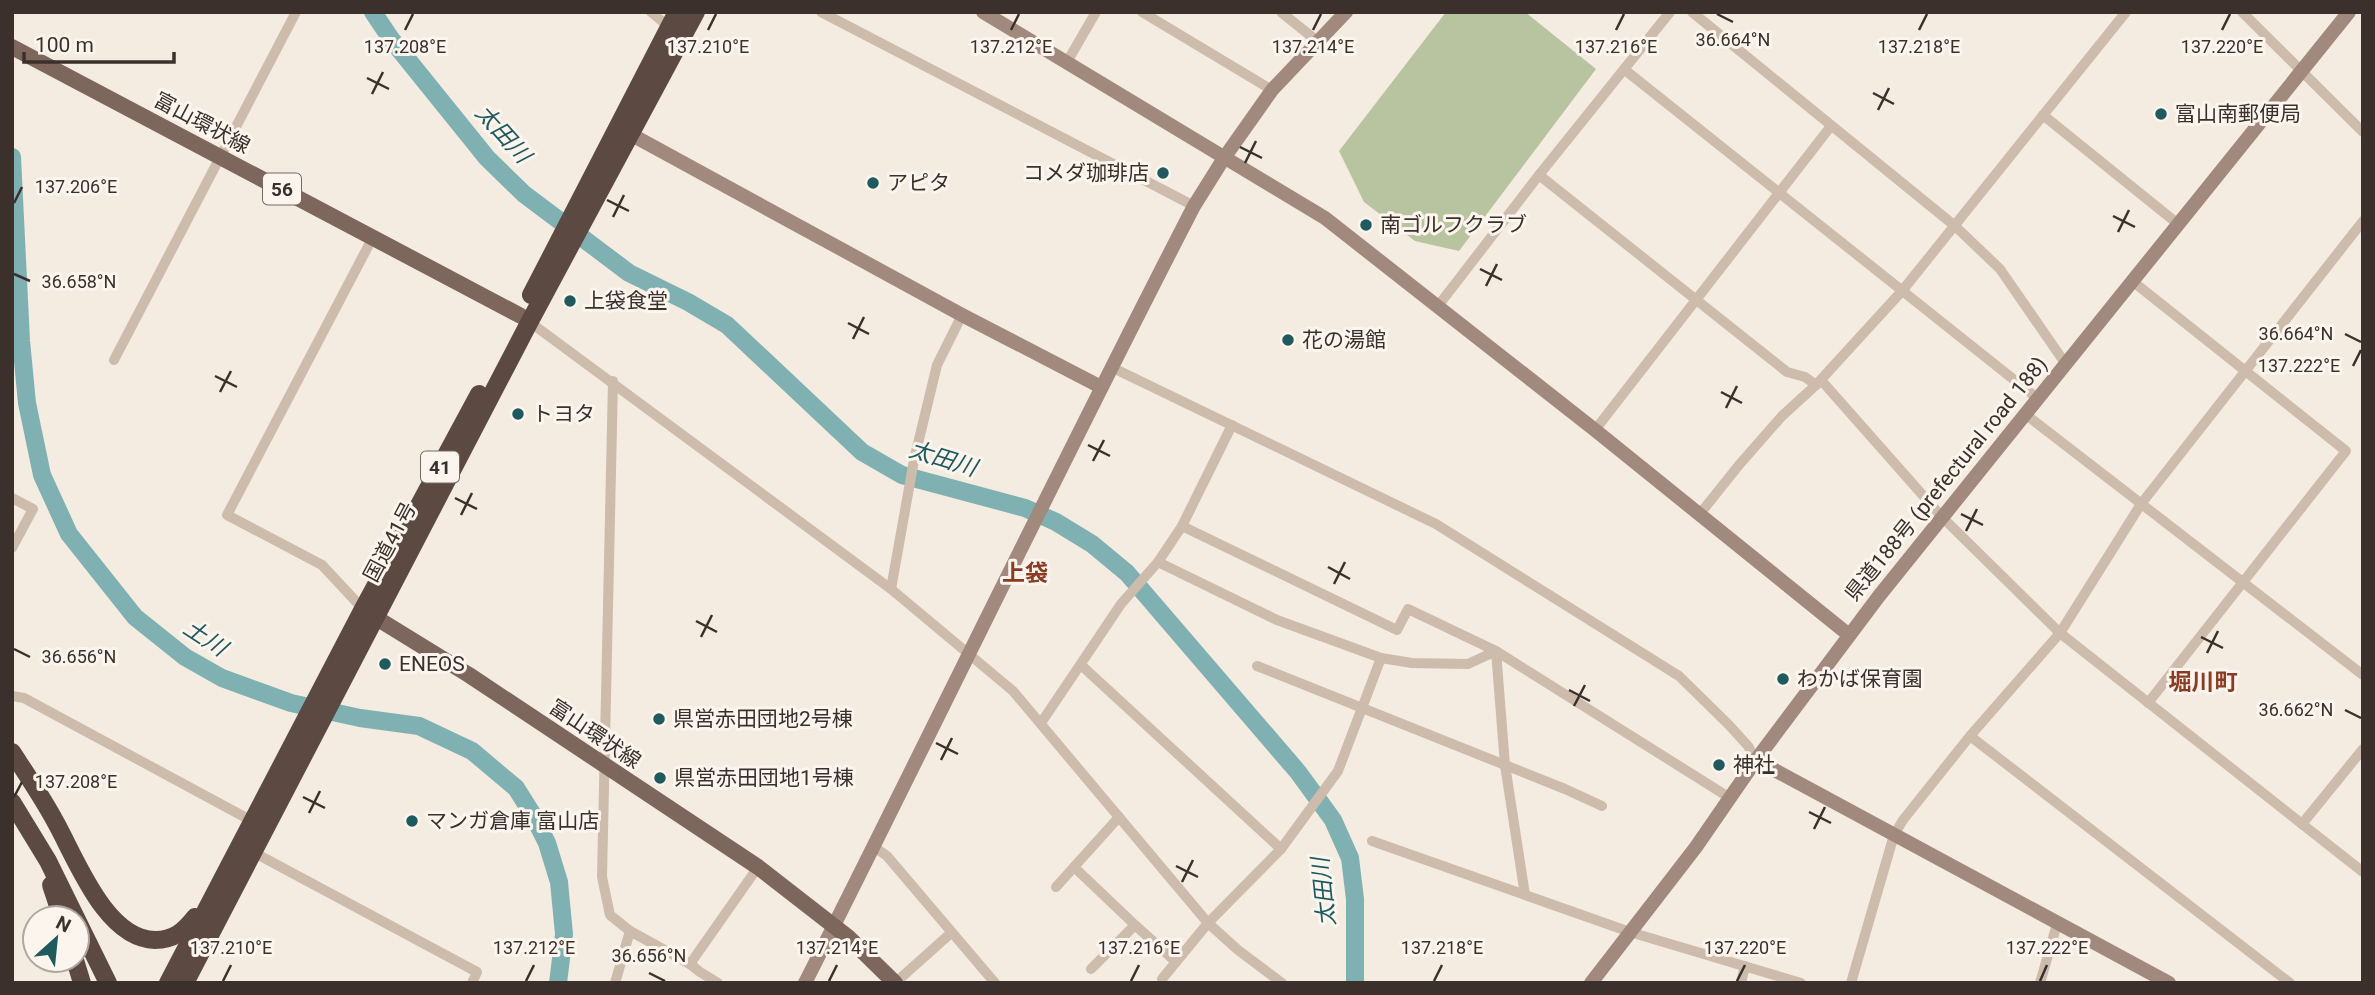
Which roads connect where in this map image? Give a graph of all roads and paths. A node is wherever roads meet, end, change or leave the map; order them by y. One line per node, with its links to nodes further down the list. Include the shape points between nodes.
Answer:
1 (296, 12): 26 (street)
2 (651, 12): 15 (street)
3 (696, 12): 24 (highway, 国道41号 / 41)
4 (821, 12): 30 (street)
5 (983, 12): 18 (street)
6 (1096, 12): 18 (street)
7 (1142, 12): 21 (street)
8 (1281, 12): 16 (street)
9 (1346, 12): 16 (street)
10 (1670, 12): 19 (street)
11 (1692, 12): 23 (street)
12 (2126, 12): 22 (street)
13 (2242, 12): 20 (street)
14 (2349, 12): 20 (street, 県道188号 (prefectural road 188))
15 (673, 20): 24 (highway, 国道41号 / 41)
16 (1317, 41): 21 (street)
17 (12, 47): 26 (main road, 富山環状線 / 56)
18 (1067, 62): 27 (street)
19 (1625, 70): 28 (street); 29 (street)
20 (2302, 72): 25 (street); 32 (street, 県道188号 (prefectural road 188))
21 (1272, 90): 27 (street)
22 (2043, 115): 32 (street); 33 (street)
23 (1831, 125): 29 (street); 33 (street)
24 (624, 131): 39 (street); 40 (highway, 国道41号 / 41)
25 (2363, 132)
26 (219, 156): 34 (main road, 富山環状線 / 56); 41 (street)
27 (1224, 158): 30 (street); 38 (street, via 1325,218)
28 (1539, 174): 37 (street); 38 (street)
29 (1779, 193): 36 (street); 37 (street)
30 (1194, 206): 43 (street)
31 (2363, 220): 44 (street)
32 (2178, 224): 35 (street, 県道188号 (prefectural road 188))
33 (1955, 226): 36 (street); 42 (street, via 2000,269)
34 (373, 237): 40 (main road, 富山環状線 / 56); 61 (street, via 228,515 322,565)
35 (2131, 281): 42 (street, 県道188号 (prefectural road 188)); 44 (street)
36 (1902, 291): 46 (street); 48 (street)
37 (1696, 299): 46 (street, via 1787,372); 51 (street)
38 (1438, 306): 51 (street)
39 (962, 315): 47 (street); 60 (street, via 937,365)
40 (526, 318): 45 (street); 61 (highway, 国道41号 / 41)
41 (114, 360)
42 (2065, 363): 48 (street, 県道188号 (prefectural road 188))
43 (1111, 367): 47 (street); 50 (street)
44 (2245, 372): 53 (street); 59 (street, via 2346,451)
45 (613, 381): 60 (street); 80 (street)
46 (1819, 383): 54 (street, via 1782,416); 55 (street)
47 (1101, 387): 65 (street)
48 (2037, 398): 49 (street, 県道188号 (prefectural road 188))
49 (2025, 414): 53 (street); 55 (street, 県道188号 (prefectural road 188))
50 (1232, 425): 56 (street); 78 (street, via 1436,524 1679,676 1729,725)
51 (1595, 430): 54 (street)
52 (12, 498): 57 (street, via 33,509)
53 (2141, 504): 59 (street); 62 (street)
54 (1699, 515): 63 (street)
55 (1942, 517): 62 (street); 63 (street, 県道188号 (prefectural road 188))
56 (1182, 526): 58 (street); 64 (street, via 1396,630 1408,609)
57 (12, 548)
58 (1158, 562): 66 (street, via 1277,620); 67 (street, via 1131,592)
59 (2243, 583): 69 (street); 71 (street)
60 (891, 589): 65 (street)
61 (370, 613): 75 (highway, 国道41号 / 41); 80 (main road, 富山環状線)
62 (2060, 633): 71 (street); 74 (street)
63 (1849, 635): 78 (street, 県道188号 (prefectural road 188))
64 (1496, 651): 66 (street, via 1468,664); 79 (street); 81 (street)
65 (970, 654): 73 (street); 91 (street)
66 (1381, 658): 72 (street)
67 (1081, 665): 73 (street); 92 (street)
68 (1257, 666): 72 (street)
69 (2363, 675)
70 (12, 696): 86 (street, via 24,698)
71 (2148, 703): 87 (street)
72 (1363, 707): 79 (street); 92 (street, via 1338,771)
73 (1041, 723): 84 (street)
74 (1970, 736): 89 (street); 131 (street)
75 (301, 747): 86 (highway, 国道41号 / 41); 93 (highway, 国道41号 / 41)
76 (2363, 749): 87 (street)
77 (12, 752): 85 (highway)
78 (1756, 760): 81 (street, 県道188号 (prefectural road 188)); 89 (street)
79 (1505, 765): 83 (street); 99 (street)
80 (604, 766): 95 (main road, 富山環状線); 105 (street, via 602,877 610,915)
81 (1730, 798): 106 (street, 県道188号 (prefectural road 188))
82 (12, 802): 88 (highway)
83 (1602, 806)
84 (1119, 817): 96 (street); 101 (street)
85 (55, 821): 94 (highway, via 111,916 135,936 149,940 175,937 185,929); 116 (highway, via 79,897)
86 (252, 821): 94 (highway, 国道41号 / 41)
87 (2302, 824): 97 (street)
88 (34, 835): 100 (highway); 115 (highway)
89 (1894, 835): 102 (street); 129 (street)
90 (1372, 841): 99 (street)
91 (873, 846): 104 (street); 107 (street, via 887,856)
92 (1281, 849): 101 (street)
93 (253, 852): 118 (highway, 国道41号 / 41); 119 (street, via 477,972)
94 (234, 855): 117 (highway, 国道41号 / 41)
95 (758, 867): 104 (main road, 富山環状線); 109 (street)
96 (1074, 867): 98 (street); 103 (street)
97 (2363, 872)
98 (1056, 887)
99 (1525, 895): 106 (street)
100 (57, 904)
101 (1208, 923): 108 (street); 125 (street)
102 (2057, 924): 114 (street); 130 (street)
103 (1135, 925): 108 (street); 111 (street)
104 (834, 926): 122 (street); 123 (main road, 富山環状線)
105 (630, 931): 109 (street); 120 (street)
106 (1630, 932): 110 (street); 126 (street, 県道188号 (prefectural road 188))
107 (951, 933): 123 (street); 124 (street)
108 (1176, 962): 113 (street)
109 (690, 964): 121 (street)
110 (1745, 966): 112 (street); 127 (street)
111 (1091, 969)
112 (1782, 980): 128 (street)
113 (1161, 981)
114 (2163, 982)
115 (108, 983)
116 (120, 983)
117 (168, 983)
118 (185, 983)
119 (472, 983)
120 (615, 983)
121 (718, 983)
122 (805, 983)
123 (895, 983)
124 (995, 983)
125 (1282, 983)
126 (1591, 983)
127 (1741, 983)
128 (1801, 983)
129 (1852, 983)
130 (2040, 983)
131 (2290, 983)

